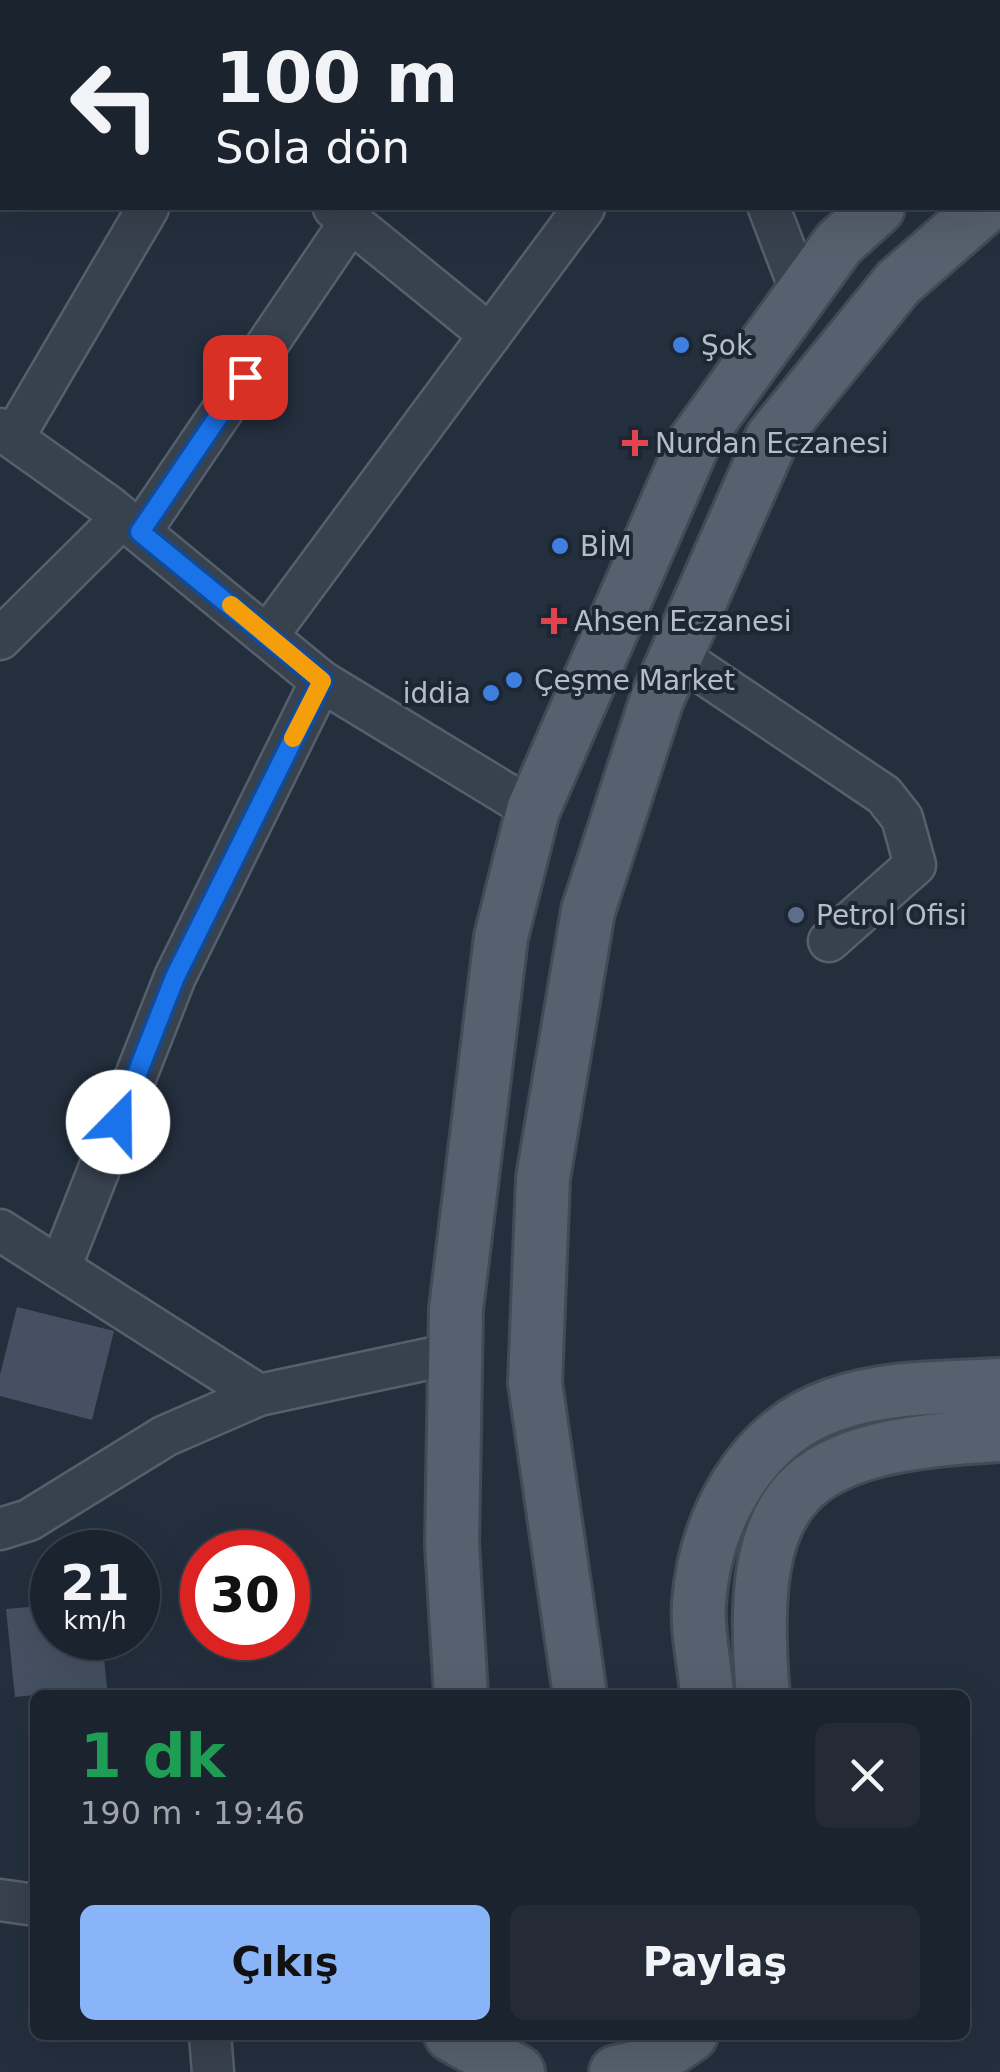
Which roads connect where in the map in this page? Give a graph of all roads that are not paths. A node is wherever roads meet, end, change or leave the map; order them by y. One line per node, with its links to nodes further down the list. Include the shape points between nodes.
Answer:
1 (147, 210): 9 (street)
2 (583, 210): 8 (street)
3 (770, 210): 7 (street)
4 (876, 210): 7 (main road, via 839,243)
5 (982, 210): 13 (main road, via 898,283 772,438)
6 (342, 214): 8 (street); 10 (street)
7 (802, 294): 15 (main road, via 693,444)
8 (490, 335): 11 (street)
9 (6, 434): 10 (street)
10 (131, 525): 11 (street); 12 (street)
11 (267, 636): 14 (street)
12 (0, 639)
13 (676, 655): 16 (street, via 884,796 902,818 916,865); 25 (main road, via 588,911 543,1178 534,1383)
14 (322, 681): 15 (street); 18 (street, via 175,977)
15 (534, 810): 19 (main road, via 501,937)
16 (829, 942)
17 (0, 1230): 18 (street)
18 (60, 1268): 21 (street)
19 (456, 1354): 21 (street); 24 (main road, via 452,1544)
20 (1000, 1384): 26 (main road, via 894,1392 831,1405 775,1438 731,1490 709,1540 699,1606)
21 (259, 1395): 23 (street, via 165,1436 29,1520)
22 (1000, 1435): 27 (main road, via 873,1449 822,1470 781,1510 761,1563 756,1624)
23 (0, 1529)
24 (461, 1690)
25 (579, 1690)
26 (707, 1690)
27 (763, 1690)
28 (0, 1900): 29 (street)
29 (30, 1904)
30 (210, 2040): 33 (street)
31 (681, 2040): 32 (main road)
32 (638, 2061)
33 (213, 2072)

